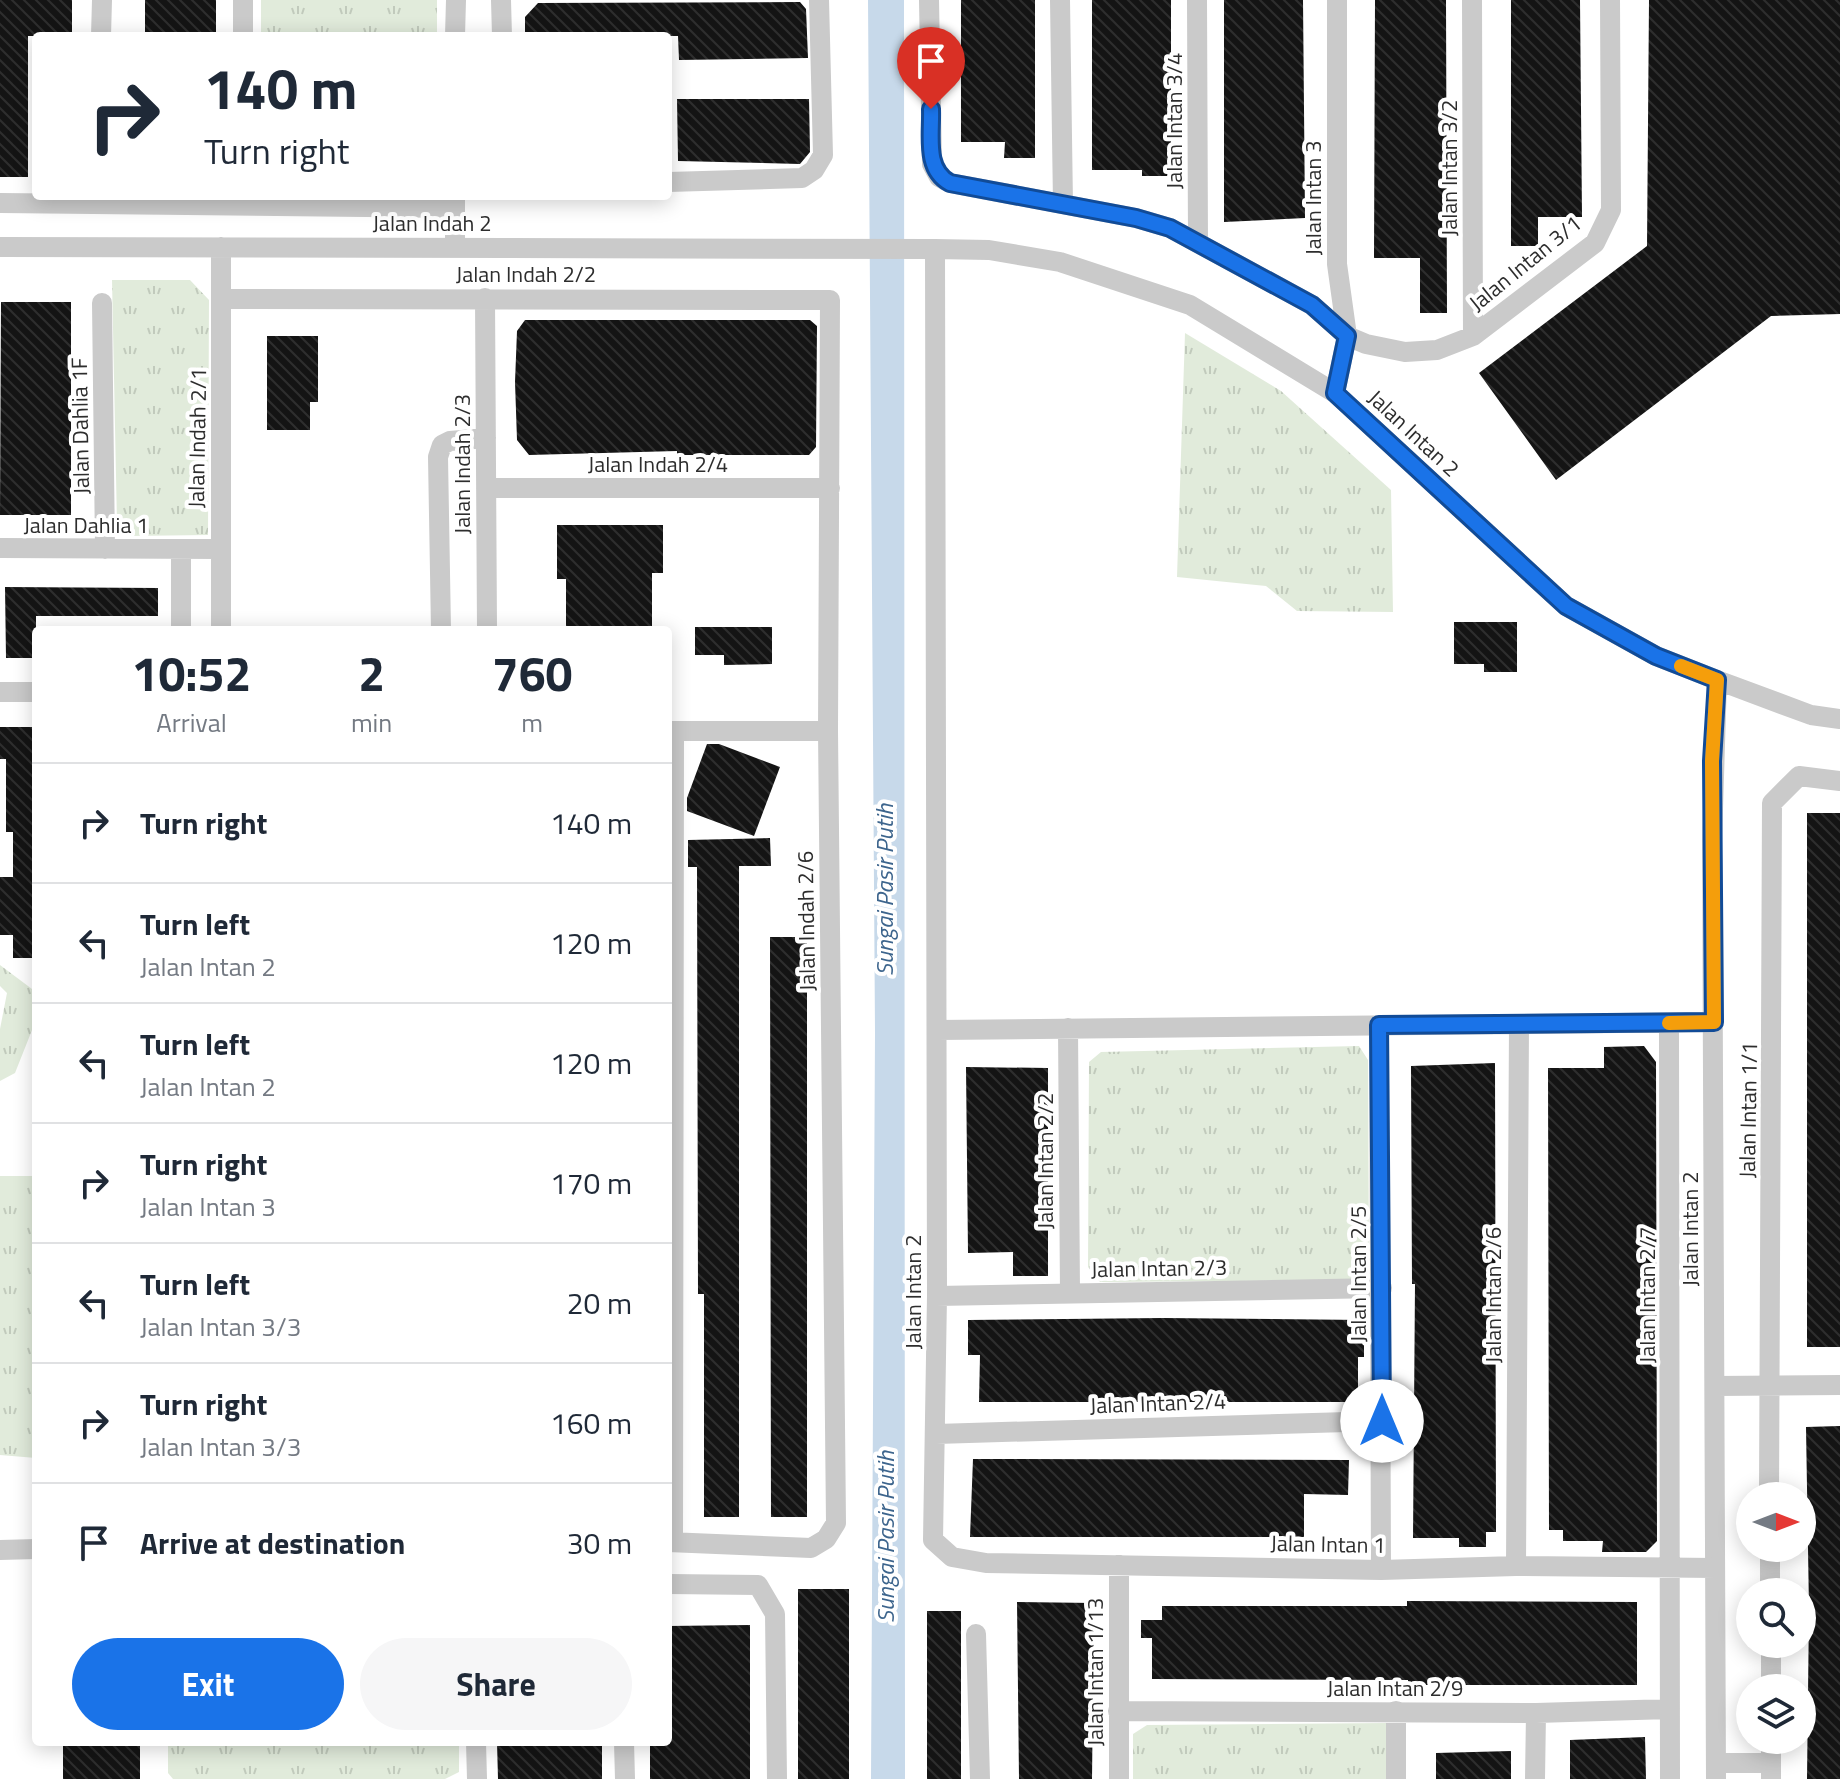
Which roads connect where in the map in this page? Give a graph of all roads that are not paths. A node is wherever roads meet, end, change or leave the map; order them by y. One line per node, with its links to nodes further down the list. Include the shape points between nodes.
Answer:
1 (102, 0): 12 (street)
2 (243, 0): 13 (street)
3 (456, 0): 14 (street)
4 (501, 0): 15 (street)
5 (819, 0): 16 (street, via 823,155 814,170 802,178)
6 (929, 0): 21 (street, via 932,164 939,177)
7 (1060, 0): 21 (street)
8 (1197, 0): 22 (street, Jalan Intan 3/4)
9 (1337, 0): 32 (street, Jalan Intan 3, via 1337,264)
10 (1472, 0): 33 (street, Jalan Intan 3/2)
11 (1610, 0): 33 (street, Jalan Intan 3/1, via 1611,210 1605,227 1595,243)
12 (101, 32)
13 (243, 32)
14 (455, 32)
15 (502, 32)
16 (672, 182)
17 (101, 200): 18 (street); 20 (street)
18 (242, 201): 19 (street)
19 (455, 202): 25 (street)
20 (0, 203)
21 (1063, 204): 22 (street, via 1136,218)
22 (1198, 242): 32 (street, via 1312,305)
23 (0, 247): 24 (street, Jalan Indah 2)
24 (221, 247): 25 (street, Jalan Indah 2); 29 (street, Jalan Indah 2/1)
25 (455, 247): 26 (street, Jalan Indah 2)
26 (910, 249): 27 (street, Jalan Intan 2)
27 (935, 249): 34 (street, Jalan Intan 2, via 989,250 1060,262 1190,305); 58 (street, Jalan Intan 2)
28 (485, 298): 29 (street, Jalan Indah 2/2); 30 (street, Jalan Indah 2/2); 35 (street, Jalan Indah 2/3)
29 (222, 299): 41 (street, Jalan Indah 2/1)
30 (830, 300): 37 (street, Jalan Indah 2/6)
31 (102, 303): 39 (street, Jalan Dahlia 1F)
32 (1347, 336): 33 (street, Jalan Intan 3/1, via 1405,352 1437,350); 34 (street, Jalan Intan 3)
33 (1473, 336)
34 (1335, 393): 46 (street, Jalan Intan 2, via 1566,606 1656,656)
35 (486, 438): 36 (street, Jalan Indah 2/3); 44 (street, via 450,441 438,457)
36 (486, 488): 37 (street, Jalan Indah 2/4); 45 (street, Jalan Indah 2/3)
37 (830, 488): 51 (street, Jalan Indah 2/6)
38 (0, 548): 39 (street, Jalan Dahlia 1)
39 (105, 549): 40 (street, Jalan Dahlia 1)
40 (181, 549): 41 (street, Jalan Dahlia 1); 42 (street)
41 (220, 549): 43 (street, Jalan Indah 2/1)
42 (181, 626)
43 (221, 626)
44 (441, 626)
45 (487, 626)
46 (1717, 680): 49 (street, Jalan Intan 2, via 1811,715); 53 (street, Jalan Intan 2)
47 (0, 692): 48 (street)
48 (32, 692)
49 (1840, 719)
50 (672, 731): 51 (street)
51 (828, 731): 68 (street, Jalan Indah 2/6, via 836,1523 826,1539 811,1548)
52 (1840, 781): 62 (street, Jalan Intan 1/1, via 1799,776 1772,803)
53 (1714, 1022): 54 (street); 64 (street, Jalan Intan 2)
54 (1669, 1023): 55 (street); 74 (street, Jalan Intan 2/7)
55 (1519, 1024): 56 (street); 73 (street, Jalan Intan 2/6)
56 (1379, 1025): 57 (street); 59 (street, Jalan Intan 2/5)
57 (1068, 1028): 58 (street); 60 (street, Jalan Intan 2/2)
58 (937, 1030): 61 (street, Jalan Intan 2)
59 (1382, 1288): 60 (street, Jalan Intan 2/3); 65 (street, Jalan Intan 2/5)
60 (1070, 1293): 61 (street, Jalan Intan 2/3)
61 (937, 1296): 66 (street, Jalan Intan 2)
62 (1768, 1385): 63 (street); 64 (street); 67 (street, Jalan Intan 1/1)
63 (1840, 1385)
64 (1715, 1386): 75 (street, Jalan Intan 2)
65 (1382, 1421): 66 (street, Jalan Intan 2/4); 76 (street, Jalan Intan 2/5)
66 (936, 1434): 70 (street, Jalan Intan 2, via 933,1540)
67 (1769, 1482)
68 (672, 1542)
69 (32, 1549): 71 (street)
70 (943, 1549): 72 (street, Jalan Intan 1, via 952,1557 986,1563)
71 (0, 1550)
72 (1119, 1565): 76 (street, Jalan Intan 1); 80 (street, Jalan Intan 1/13)
73 (1516, 1566): 74 (street, Jalan Intan 1); 76 (street, Jalan Intan 1)
74 (1671, 1567): 75 (street, Jalan Intan 1); 79 (street, Jalan Intan 2/7)
75 (1715, 1568): 85 (street, Jalan Intan 2)
76 (1381, 1570)
77 (672, 1584): 89 (street, via 758,1585 775,1614)
78 (976, 1634): 90 (street)
79 (1670, 1709): 82 (street, Jalan Intan 2/9); 94 (street, Jalan Intan 2/7)
80 (1118, 1711): 81 (street, Jalan Intan 2/9); 91 (street, Jalan Intan 1/13)
81 (1396, 1711): 82 (street, Jalan Intan 2/9); 92 (street)
82 (1536, 1713): 93 (street)
83 (476, 1746): 87 (street)
84 (624, 1746): 88 (street)
85 (1716, 1771): 86 (street)
86 (1771, 1771)
87 (477, 1779)
88 (625, 1779)
89 (777, 1779)
90 (980, 1779)
91 (1119, 1779)
92 (1396, 1779)
93 (1535, 1779)
94 (1670, 1779)

